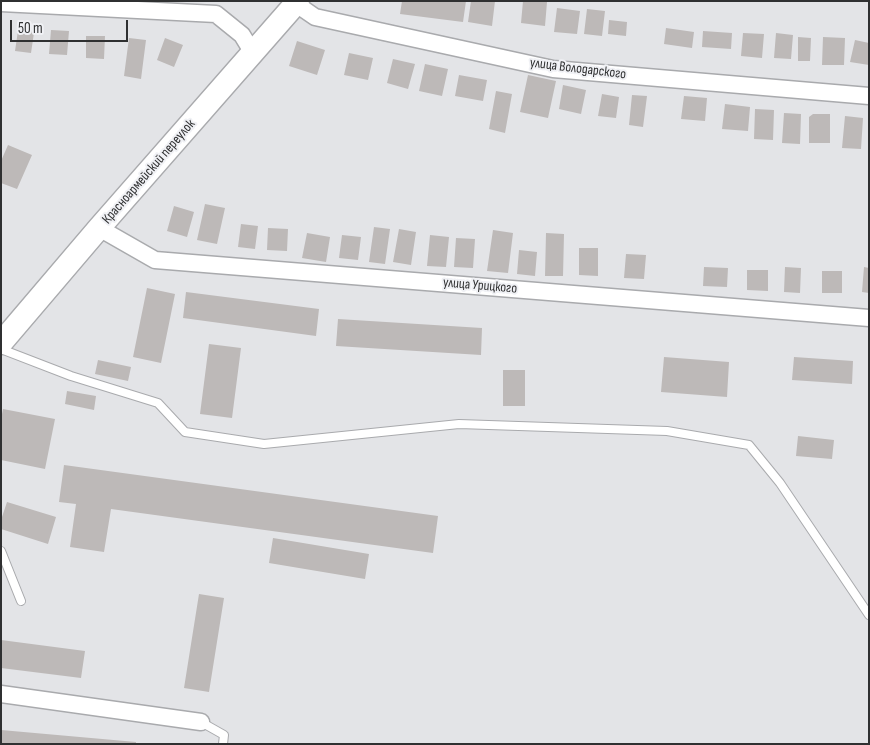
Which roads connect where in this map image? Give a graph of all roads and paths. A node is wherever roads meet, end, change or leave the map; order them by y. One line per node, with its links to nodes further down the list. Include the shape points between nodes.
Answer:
1 (1, 2): 3 (street, via 216,14 242,35)
2 (297, 2): 3 (street, Красноармейский переулок); 4 (street, улица Володарского, via 315,17 553,69)
3 (253, 53): 5 (street, Красноармейский переулок)
4 (869, 96)
5 (99, 228): 6 (street, улица Урицкого, via 155,260); 7 (street, Красноармейский переулок)
6 (869, 318)
7 (1, 343)
8 (1, 349): 11 (lane, via 71,376 158,403 185,432 264,444 459,424 666,431 749,445 780,483)
9 (1, 551): 10 (lane)
10 (20, 601)
11 (869, 615)
12 (1, 694): 13 (street)
13 (201, 722): 14 (lane, via 224,735)
14 (223, 744)

